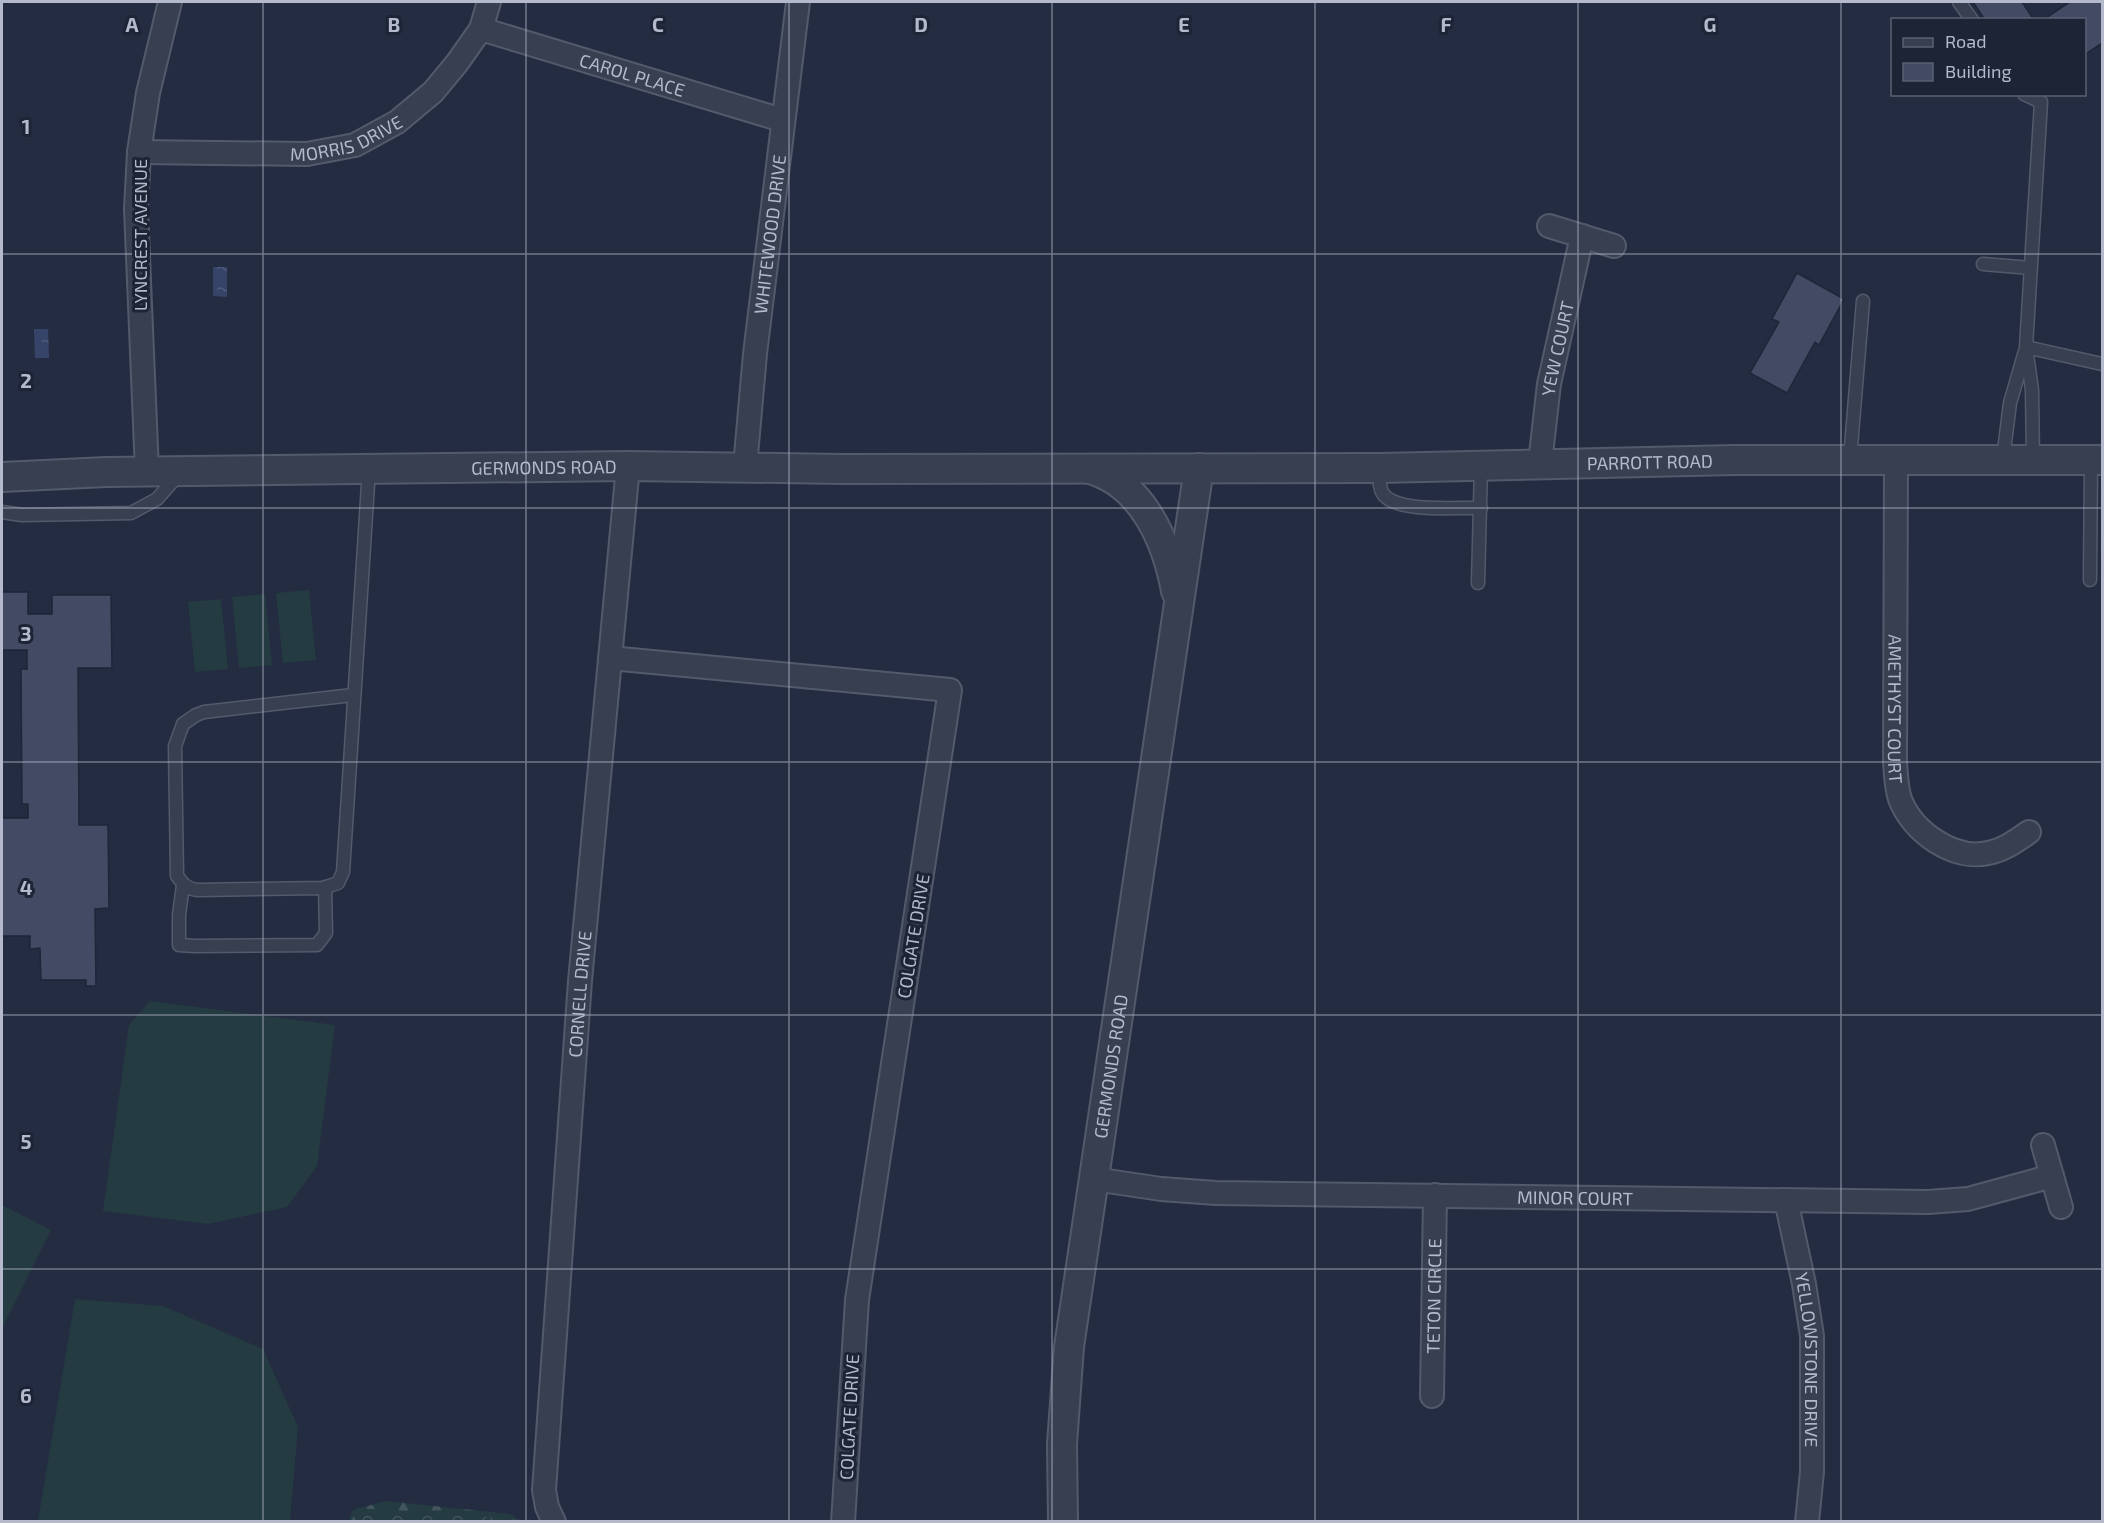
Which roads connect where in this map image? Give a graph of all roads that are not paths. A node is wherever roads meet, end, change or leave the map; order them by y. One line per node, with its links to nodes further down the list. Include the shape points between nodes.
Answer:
1 (170, 2): 9 (street, LYNCREST AVENUE, via 148,93)
2 (489, 2): 6 (street, MORRIS DRIVE)
3 (798, 2): 8 (street, WHITEWOOD DRIVE)
4 (1959, 2): 5 (lane)
5 (1971, 18)
6 (481, 29): 8 (street, CAROL PLACE); 9 (street, MORRIS DRIVE, via 433,92 397,122 355,145 307,154)
7 (2028, 96): 14 (lane, via 2041,102)
8 (782, 120): 26 (street, WHITEWOOD DRIVE)
9 (139, 152): 32 (street, LYNCREST AVENUE, via 136,209)
10 (1549, 226): 11 (street)
11 (1582, 236): 12 (street); 23 (street, YEW COURT, via 1549,384)
12 (1614, 246)
13 (1983, 264): 14 (lane)
14 (2031, 268): 16 (lane)
15 (1863, 301): 18 (lane)
16 (2026, 347): 17 (lane); 19 (lane, via 2010,403); 20 (lane, via 2032,390)
17 (2103, 364)
18 (1850, 459): 21 (street, PARROTT ROAD); 23 (street, PARROTT ROAD)
19 (2003, 459): 20 (street, PARROTT ROAD); 21 (street, PARROTT ROAD)
20 (2033, 459): 22 (street, PARROTT ROAD)
21 (1896, 460): 41 (street, AMETHYST COURT, via 1895,762 1900,799 1911,819 1930,837 1965,854 2001,849)
22 (2097, 460): 36 (lane)
23 (1540, 463): 24 (street, PARROTT ROAD)
24 (1481, 465): 29 (street, PARROTT ROAD); 34 (lane)
25 (628, 466): 26 (street, GERMONDS ROAD); 30 (street, GERMONDS ROAD); 39 (street, CORNELL DRIVE)
26 (745, 467): 27 (street, GERMONDS ROAD)
27 (1085, 468): 28 (street, GERMONDS ROAD); 38 (street, GERMONDS ROAD, via 1119,483 1148,515 1168,558)
28 (1198, 468): 29 (street, PARROTT ROAD); 38 (street, GERMONDS ROAD)
29 (1379, 468): 34 (lane, via 1380,487 1391,501 1404,506)
30 (369, 469): 31 (street, GERMONDS ROAD); 40 (lane)
31 (182, 471): 32 (street, GERMONDS ROAD); 35 (lane, via 157,499 130,513)
32 (147, 472): 33 (street, GERMONDS ROAD)
33 (2, 477)
34 (1480, 508): 37 (lane)
35 (2, 512)
36 (2090, 580)
37 (1478, 583)
38 (1179, 612): 46 (street, GERMONDS ROAD)
39 (610, 658): 51 (street, CORNELL DRIVE, via 580,981 544,1490); 52 (street, COLGATE DRIVE, via 950,690 857,1300)
40 (353, 695): 42 (lane, via 204,712 183,724 175,746 177,876); 43 (lane, via 343,872 338,883)
41 (2029, 832)
42 (183, 885): 43 (lane, via 192,890); 43 (lane, via 179,945 195,946 317,945 326,933)
43 (325, 887)
44 (2043, 1145): 45 (street)
45 (2052, 1176): 48 (street, MINOR COURT, via 1955,1200); 49 (street)
46 (1094, 1179): 47 (street, MINOR COURT, via 1216,1193); 53 (street, GERMONDS ROAD, via 1067,1371)
47 (1435, 1195): 48 (street, MINOR COURT); 50 (street, TETON CIRCLE)
48 (1786, 1200): 54 (street, YELLOWSTONE DRIVE, via 1812,1336 1812,1472)
49 (2061, 1207)
50 (1432, 1396)
51 (554, 1521)
52 (843, 1521)
53 (1063, 1521)
54 (1807, 1521)

